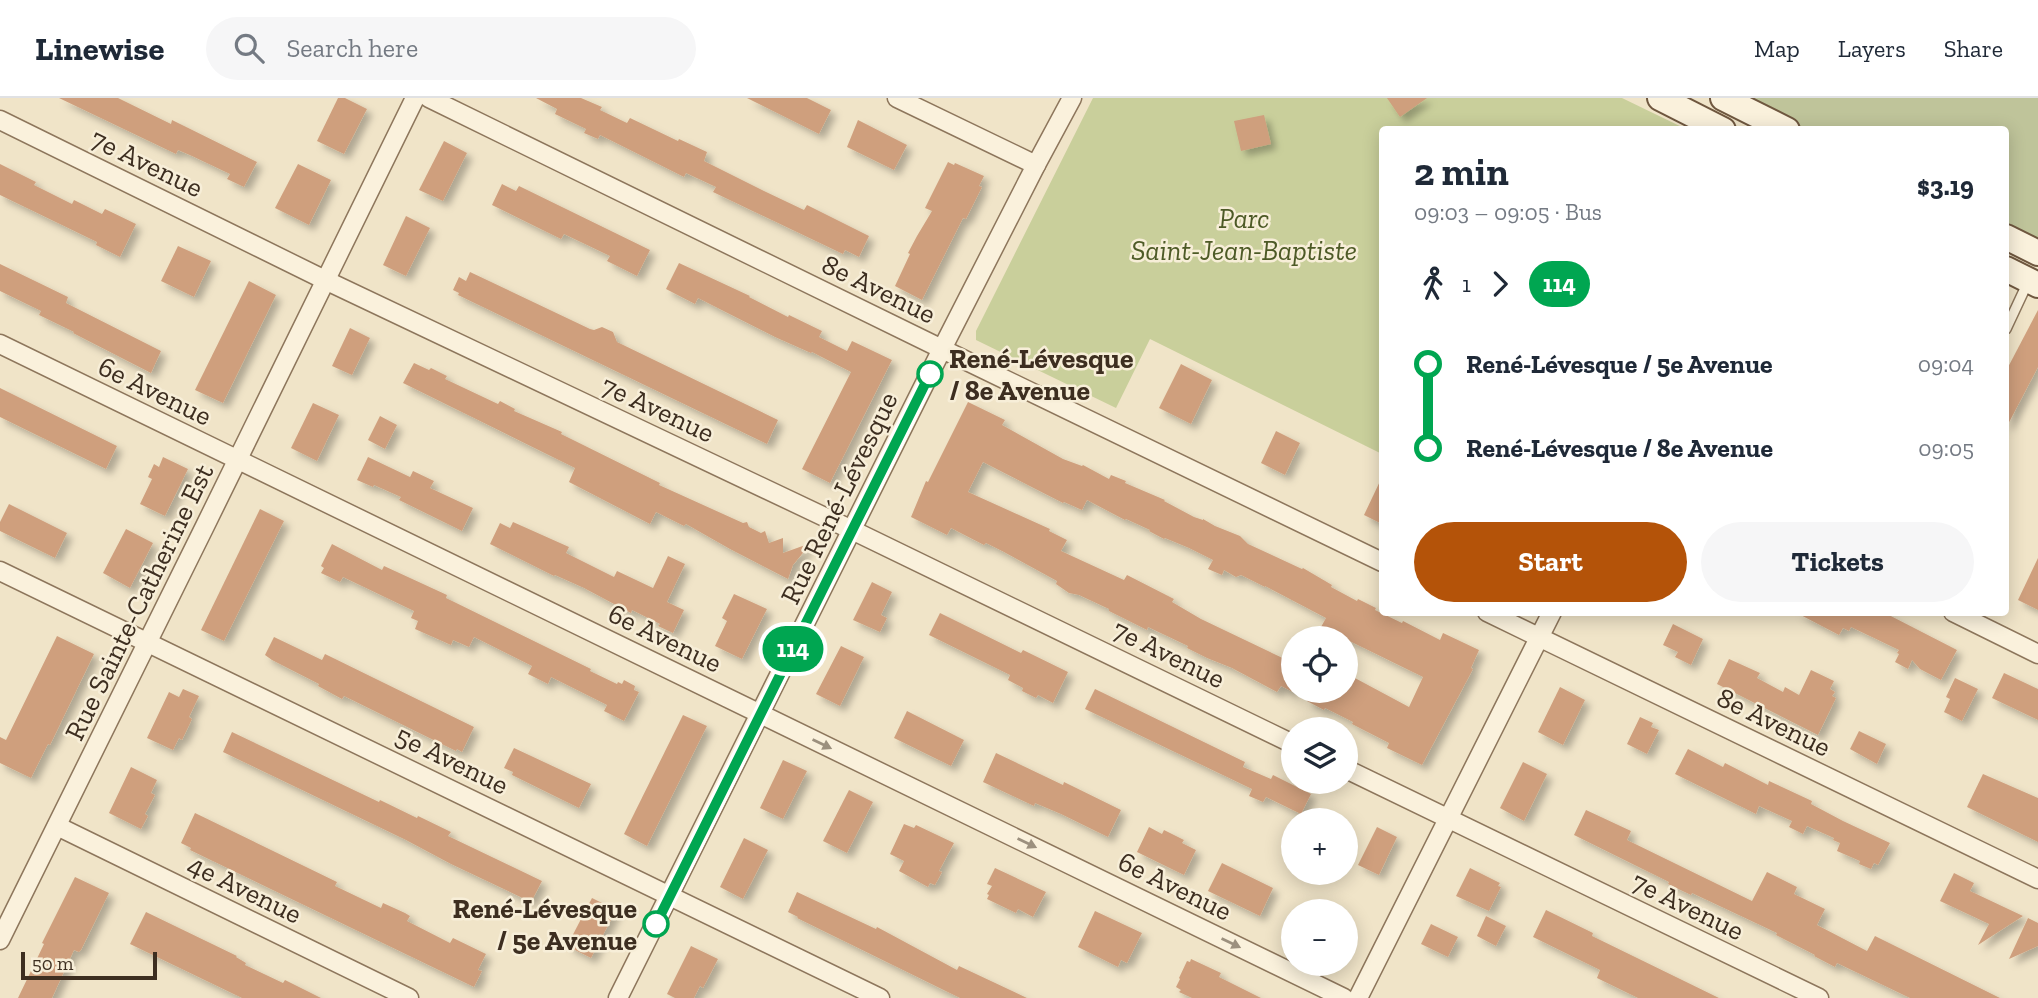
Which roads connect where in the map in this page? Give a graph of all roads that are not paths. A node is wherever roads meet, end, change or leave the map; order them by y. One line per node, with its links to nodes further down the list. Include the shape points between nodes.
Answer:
1 (415, 98): 14 (street, Rue Sainte-Catherine Est)
2 (429, 98): 18 (street, 8e Avenue)
3 (898, 98): 10 (street)
4 (1072, 98): 10 (street, Rue René-Lévesque)
5 (1660, 98): 8 (main road)
6 (1723, 98): 9 (main road)
7 (0, 120): 14 (street, 7e Avenue)
8 (1715, 126)
9 (1779, 126)
10 (1036, 165): 18 (street, Rue René-Lévesque)
11 (2009, 238): 12 (main road)
12 (2038, 253)
13 (2009, 270): 15 (main road)
14 (325, 280): 19 (street, Rue Sainte-Catherine Est); 20 (street, 7e Avenue)
15 (2034, 283): 16 (lane)
16 (2009, 324)
17 (0, 344): 19 (street, 6e Avenue)
18 (942, 349): 20 (street, Rue René-Lévesque); 21 (street, 8e Avenue)
19 (238, 460): 27 (street, Rue Sainte-Catherine Est); 29 (street, 6e Avenue)
20 (852, 530): 29 (street, Rue René-Lévesque); 30 (street, 7e Avenue)
21 (1379, 561)
22 (0, 571): 27 (street, 5e Avenue)
23 (1495, 616): 26 (street, 8e Avenue)
24 (1550, 616): 26 (street)
25 (1961, 616): 28 (street)
26 (1539, 638): 32 (street); 34 (street, 8e Avenue)
27 (148, 643): 33 (street, Rue Sainte-Catherine Est); 35 (street, 5e Avenue)
28 (2038, 654)
29 (761, 714): 35 (street, Rue René-Lévesque); 40 (street, 6e Avenue, one-way to 40)
30 (1281, 738)
31 (1358, 775): 32 (street, 7e Avenue)
32 (1447, 818): 41 (street); 42 (street, 7e Avenue)
33 (57, 826): 36 (street, Rue Sainte-Catherine Est); 37 (street, 4e Avenue)
34 (2038, 879)
35 (670, 895): 38 (street, Rue René-Lévesque); 39 (street, 5e Avenue)
36 (0, 940)
37 (410, 998)
38 (618, 998)
39 (880, 998)
40 (1344, 998)
41 (1358, 998)
42 (1819, 998)

